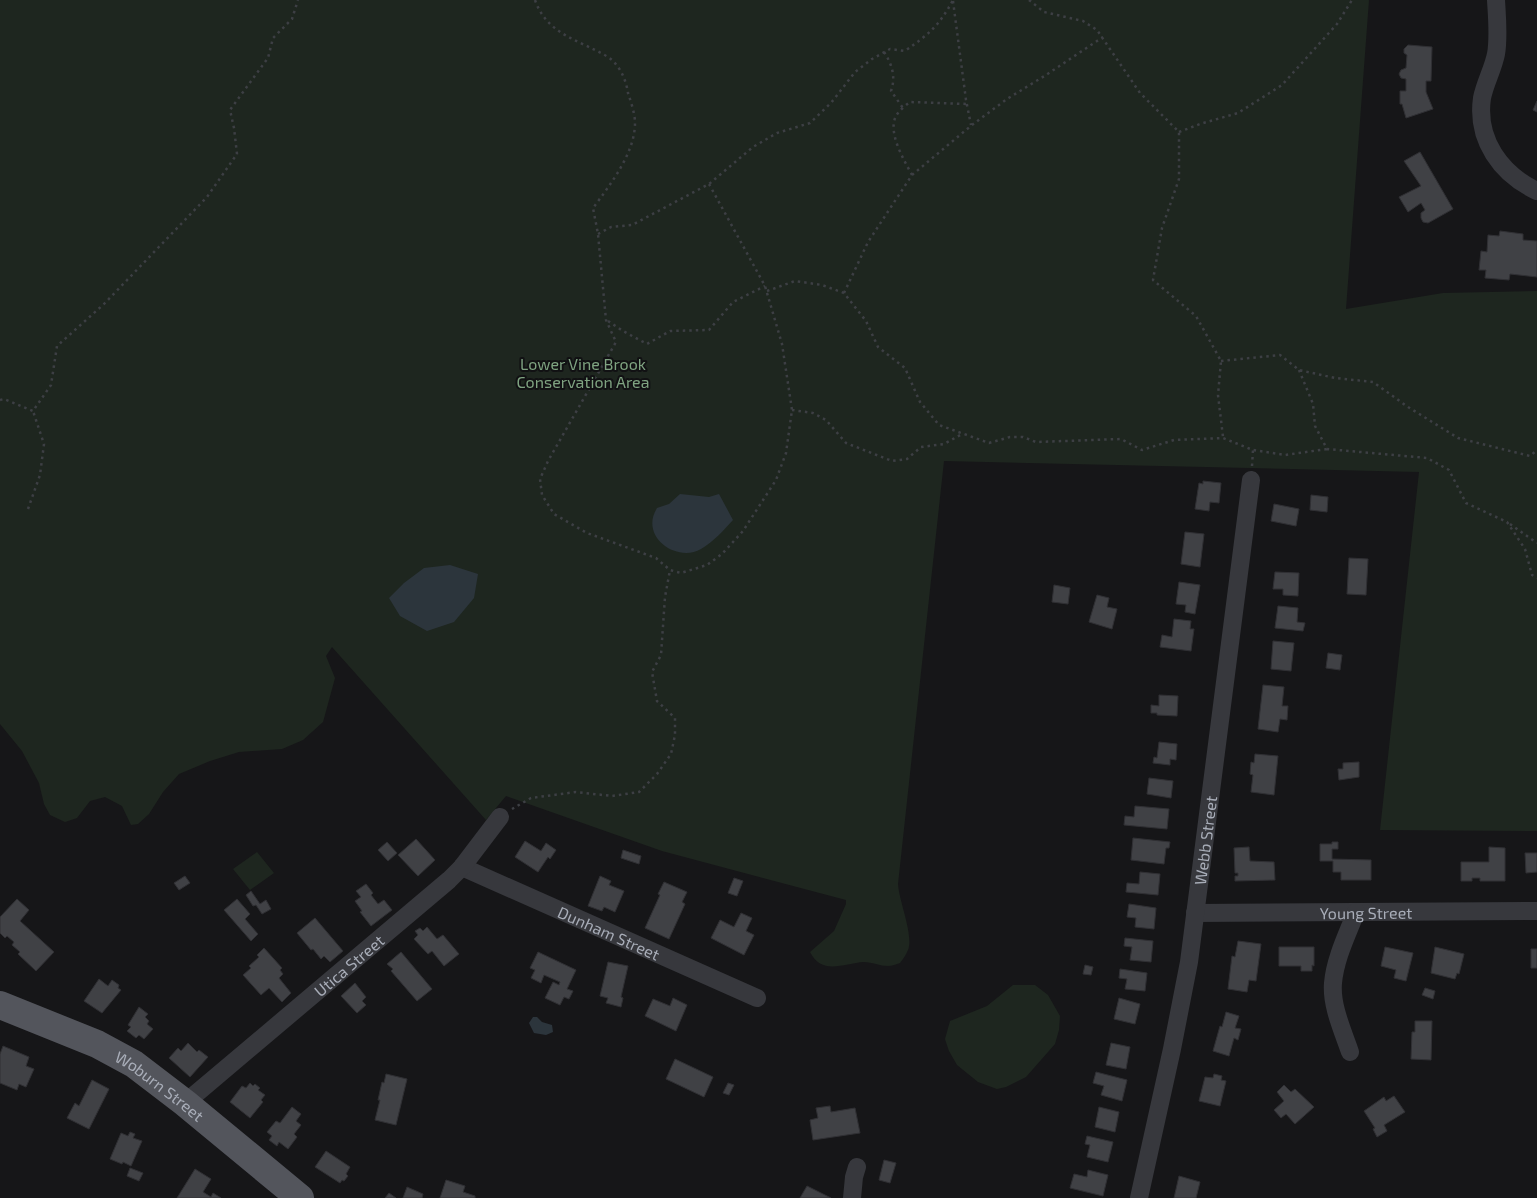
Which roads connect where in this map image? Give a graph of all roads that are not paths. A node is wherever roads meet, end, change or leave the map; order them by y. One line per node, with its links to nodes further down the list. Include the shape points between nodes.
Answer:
1 (1496, 0): 2 (street, via 1497,47 1482,99 1484,126 1490,148 1500,164 1514,178)
2 (1537, 191)
3 (1251, 480): 8 (street, Webb Street)
4 (500, 816): 5 (street, Utica Street)
5 (462, 867): 9 (street, Dunham Street); 12 (street, Utica Street)
6 (1537, 911): 7 (street, Young Street)
7 (1356, 912): 8 (street, Young Street); 11 (street, via 1337,962 1333,985 1335,1006)
8 (1195, 913): 16 (street, Webb Street, via 1172,1049)
9 (756, 998)
10 (0, 1005): 12 (main road, Woburn Street, via 97,1044 134,1064)
11 (1350, 1052)
12 (185, 1103): 14 (main road, Woburn Street)
13 (857, 1167): 15 (street)
14 (300, 1198)
15 (852, 1198)
16 (1139, 1198)

